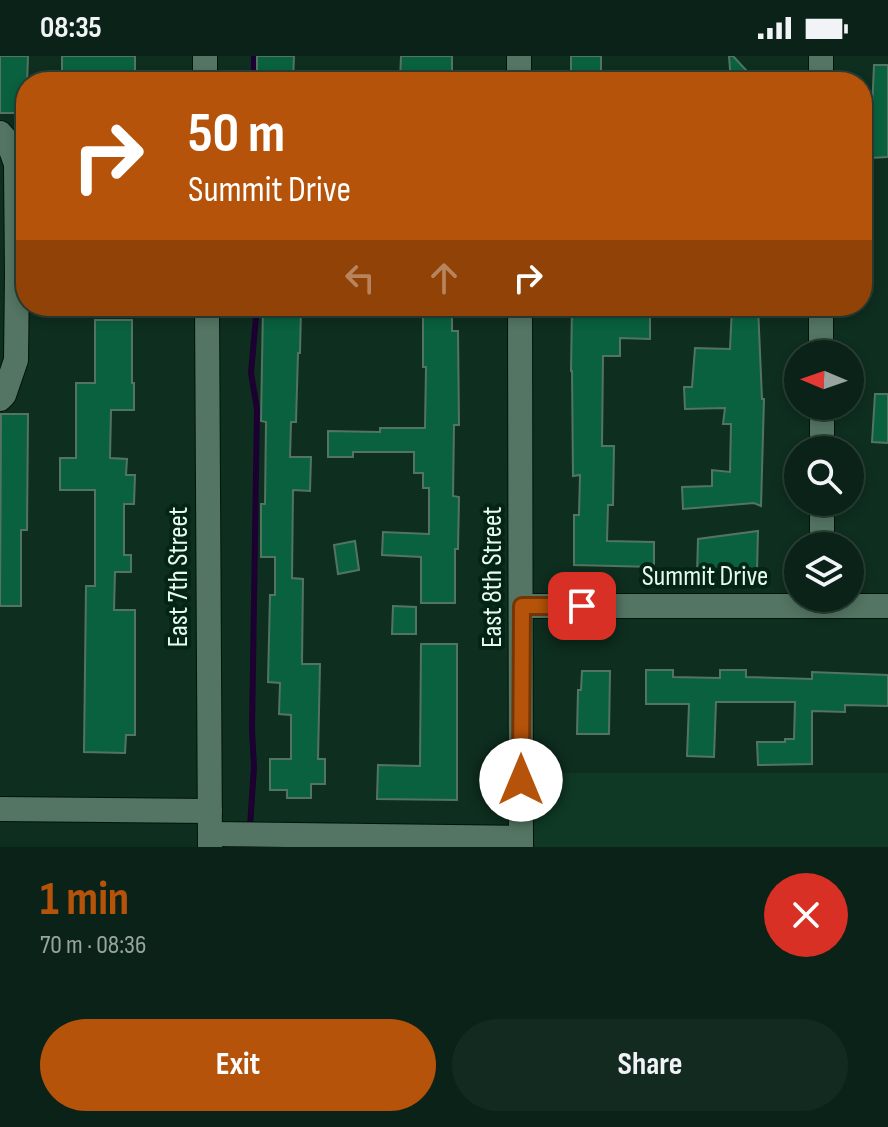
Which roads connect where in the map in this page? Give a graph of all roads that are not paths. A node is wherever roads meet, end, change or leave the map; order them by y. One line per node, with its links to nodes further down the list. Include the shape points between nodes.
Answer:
1 (0, 133): 2 (street, via 16,164)
2 (9, 275): 6 (street)
3 (207, 316): 14 (street, East 7th Street)
4 (520, 316): 11 (street, East 8th Street)
5 (821, 316): 7 (street)
6 (8, 326): 8 (street, via 16,360)
7 (821, 340)
8 (0, 399)
9 (784, 603): 11 (street, Summit Drive)
10 (864, 605): 12 (street, Summit Drive)
11 (522, 606): 15 (street, East 8th Street)
12 (888, 606)
13 (0, 809): 14 (street)
14 (210, 831): 15 (street)
15 (521, 842)

